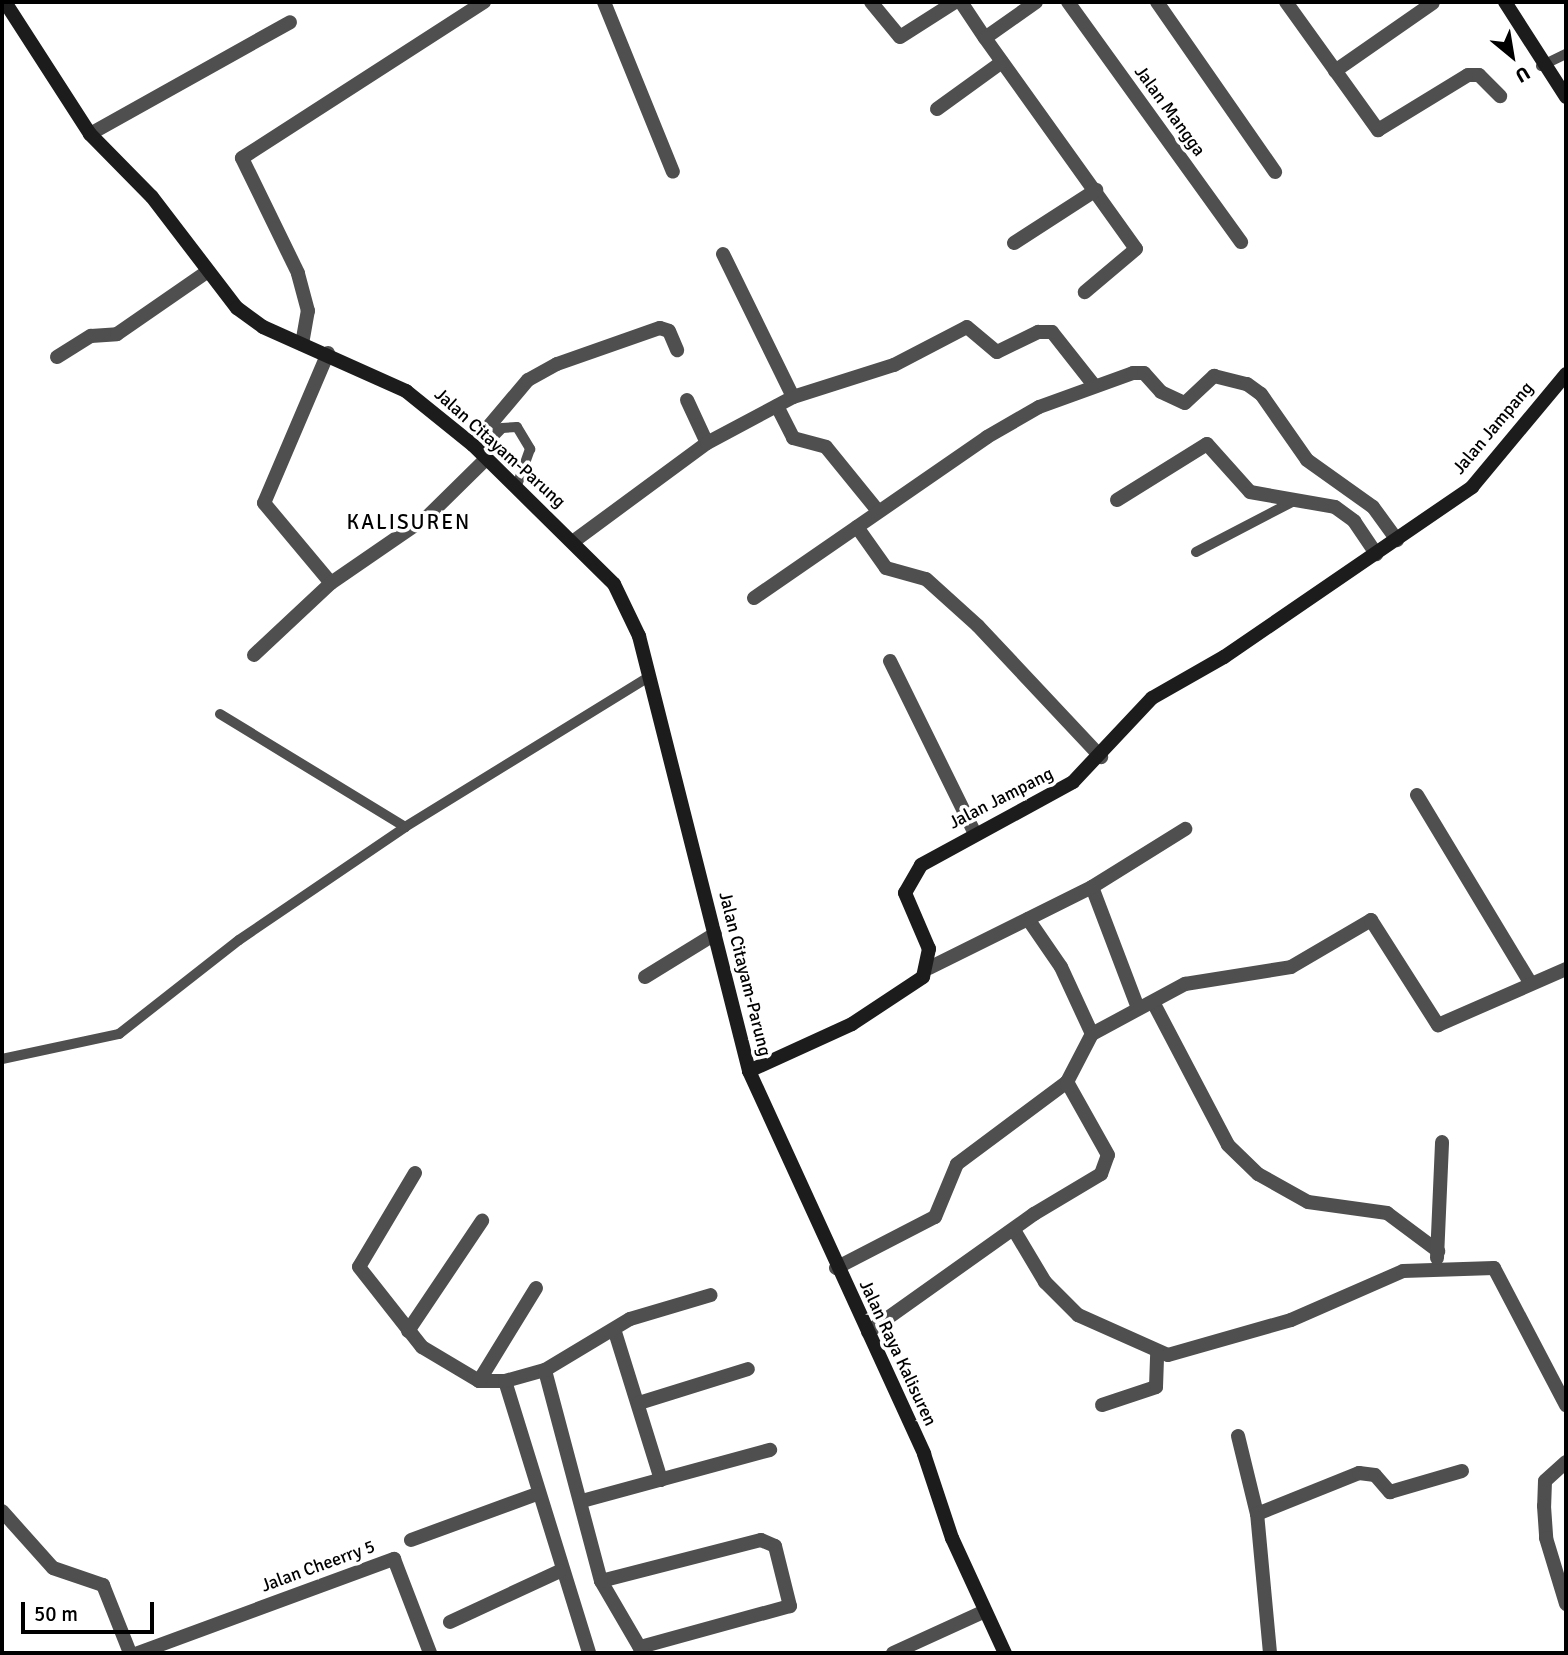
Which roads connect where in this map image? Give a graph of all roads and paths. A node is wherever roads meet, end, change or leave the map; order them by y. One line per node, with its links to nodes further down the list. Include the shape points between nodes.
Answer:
1 (5, 2): 22 (main road, Jalan Citayam-Parung)
2 (484, 2): 31 (street, via 242,158 298,273 309,311)
3 (604, 2): 23 (street)
4 (871, 2): 5 (street, via 900,37)
5 (955, 2)
6 (961, 2): 14 (street)
7 (1036, 2): 14 (street)
8 (1068, 2): 26 (street, Jalan Mangga)
9 (1158, 2): 24 (street)
10 (1505, 2): 17 (main road)
11 (1290, 3): 18 (street)
12 (1433, 4): 18 (street)
13 (290, 22): 22 (street)
14 (985, 38): 16 (street)
15 (1566, 54): 17 (lane)
16 (1002, 62): 21 (street); 25 (street)
17 (1541, 66): 20 (main road)
18 (1335, 71): 19 (street, via 1381,131 1468,75 1479,75)
19 (1500, 96)
20 (1566, 97)
21 (937, 109)
22 (90, 134): 29 (main road, Jalan Citayam-Parung, via 152,197)
23 (673, 172)
24 (1275, 172)
25 (1096, 190): 27 (street); 30 (street, via 1136,249)
26 (1241, 242)
27 (1014, 243)
28 (723, 254): 37 (street)
29 (207, 272): 31 (main road, Jalan Citayam-Parung, via 252,321); 34 (street, via 117,334 92,336)
30 (1085, 292)
31 (302, 344): 33 (main road, Jalan Citayam-Parung)
32 (677, 350): 41 (street, via 669,331 660,328 557,364 528,380)
33 (328, 353): 41 (main road, Jalan Citayam-Parung, via 406,391); 51 (street, via 264,503)
34 (57, 357)
35 (1566, 374): 47 (main road, Jalan Jampang, via 1472,487)
36 (1093, 384): 37 (street, via 1052,332 1038,332 997,352 970,326 894,365); 45 (street, via 987,437); 47 (street, via 1144,373 1161,392 1189,403 1214,376 1247,384 1261,394 1307,460 1373,507)
37 (793, 397): 39 (street)
38 (687, 400): 40 (street)
39 (777, 406): 40 (street); 45 (street, via 793,438 826,447)
40 (707, 443): 48 (street)
41 (479, 452): 42 (main road, Jalan Citayam-Parung); 42 (lane, via 502,428 517,427 530,449); 51 (street, via 427,517)
42 (516, 488): 48 (main road, Jalan Citayam-Parung)
43 (1298, 498): 44 (street, via 1250,492 1205,444); 49 (lane); 50 (street, via 1335,507)
44 (1117, 500)
45 (878, 511): 46 (street)
46 (857, 527): 52 (street); 57 (street, via 886,568 926,579 978,626)
47 (1397, 540): 50 (main road, Jalan Jampang)
48 (574, 541): 55 (main road, Jalan Citayam-Parung, via 614,584)
49 (1196, 552)
50 (1376, 554): 57 (main road, Jalan Jampang, via 1152,698)
51 (331, 583): 53 (street)
52 (754, 598)
53 (254, 655)
54 (890, 661): 61 (street)
55 (650, 676): 59 (lane); 64 (main road, Jalan Citayam-Parung)
56 (220, 714): 59 (lane)
57 (1101, 757): 61 (main road, Jalan Jampang, via 1073,782)
58 (1417, 795): 68 (street)
59 (405, 827): 72 (lane, via 239,940 119,1034)
60 (1185, 828): 62 (street)
61 (975, 834): 65 (main road, Jalan Jampang, via 935,855 906,883)
62 (1092, 887): 63 (street); 70 (street)
63 (1028, 919): 65 (street); 71 (street, via 1061,967)
64 (715, 934): 67 (street); 73 (main road, Jalan Citayam-Parung)
65 (929, 968): 73 (main road, via 901,995 852,1024)
66 (1566, 969): 68 (street)
67 (645, 977)
68 (1530, 982): 69 (street, via 1438,1025 1371,920 1291,967 1185,984)
69 (1153, 1002): 70 (street); 79 (street, via 1228,1145 1258,1174 1308,1202 1387,1213)
70 (1138, 1009): 71 (street)
71 (1091, 1034): 74 (street)
72 (2, 1059)
73 (750, 1071): 80 (main road, Jalan Raya Kalisuren)
74 (1067, 1082): 78 (street, via 1108,1155 1106,1167); 80 (street, via 957,1164 935,1217)
75 (1442, 1142): 79 (street)
76 (415, 1173): 83 (street, via 359,1263 368,1286)
77 (482, 1221): 83 (street)
78 (1014, 1230): 85 (street); 86 (street, via 1045,1282 1078,1315 1131,1335)
79 (1436, 1259): 86 (street, via 1291,1320 1180,1354); 93 (street, via 1497,1272)
80 (836, 1268): 85 (main road, Jalan Raya Kalisuren)
81 (537, 1288): 89 (street)
82 (711, 1295): 84 (street, via 630,1319)
83 (408, 1331): 89 (street)
84 (615, 1332): 88 (street); 91 (street)
85 (868, 1332): 107 (main road, Jalan Raya Kalisuren)
86 (1157, 1354): 92 (street, via 1156,1387)
87 (748, 1369): 91 (street)
88 (545, 1370): 90 (street); 100 (street)
89 (478, 1381): 90 (street)
90 (505, 1381): 99 (street)
91 (639, 1403): 98 (street)
92 (1102, 1405)
93 (1566, 1405)
94 (1238, 1436): 102 (street)
95 (770, 1450): 98 (street)
96 (1566, 1462): 106 (street, via 1545,1481 1544,1506 1546,1538)
97 (1462, 1471): 102 (street, via 1390,1492 1375,1475 1359,1473)
98 (661, 1480): 100 (street)
99 (537, 1493): 103 (street); 104 (street)
100 (582, 1501): 105 (street)
101 (2, 1511): 111 (street, via 53,1568 103,1585)
102 (1257, 1514): 116 (street)
103 (411, 1540)
104 (560, 1571): 108 (street); 110 (street)
105 (601, 1581): 109 (street, via 611,1608); 109 (street, via 761,1540 775,1546 790,1606)
106 (1566, 1604)
107 (985, 1611): 114 (street); 115 (main road, Jalan Raya Kalisuren)
108 (450, 1622)
109 (641, 1650)
110 (584, 1652)
111 (130, 1653)
112 (138, 1653): 113 (street, Jalan Cheerry 5, via 394,1559)
113 (430, 1653)
114 (893, 1653)
115 (1005, 1653)
116 (1270, 1653)

